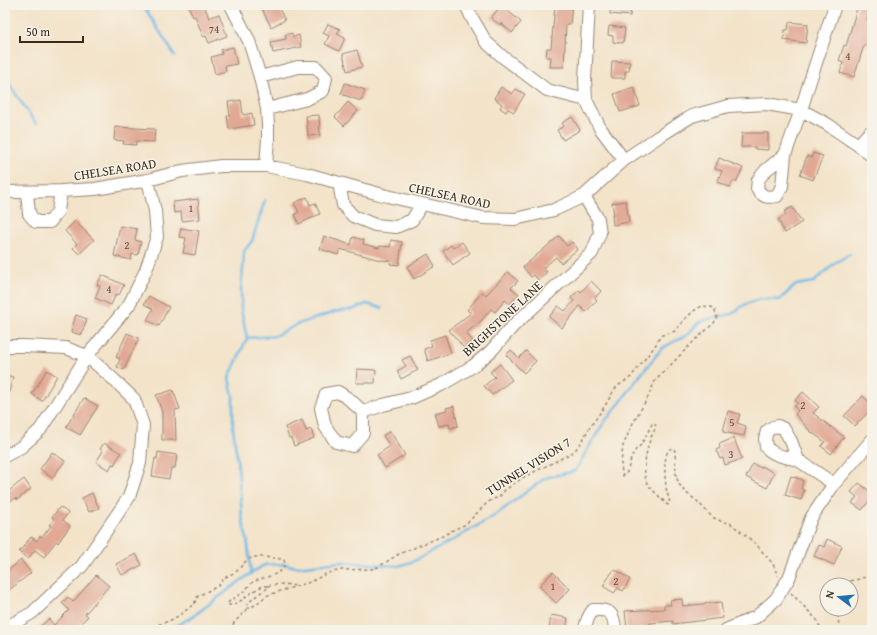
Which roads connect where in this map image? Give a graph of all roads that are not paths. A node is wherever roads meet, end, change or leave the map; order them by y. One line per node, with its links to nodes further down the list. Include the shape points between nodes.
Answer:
1 (231, 5): 5 (street, via 249,41)
2 (466, 5): 6 (street, via 486,42 503,57 547,90)
3 (588, 5): 6 (street)
4 (835, 5): 8 (street)
5 (260, 77): 7 (street); 7 (street, via 298,67 316,67 326,78 323,90 307,99)
6 (586, 100): 13 (street, via 600,128)
7 (267, 109): 14 (street)
8 (801, 110): 10 (street, CHELSEA ROAD); 11 (street); 13 (street, CHELSEA ROAD, via 767,104 728,106 692,116)
9 (872, 133): 10 (street)
10 (858, 145): 12 (street, CHELSEA ROAD)
11 (785, 154)
12 (872, 156)
13 (624, 160): 20 (street, CHELSEA ROAD)
14 (266, 166): 15 (street, CHELSEA ROAD, via 221,166 182,171); 16 (street, CHELSEA ROAD)
15 (148, 180): 17 (street, CHELSEA ROAD, via 95,189); 23 (street, via 155,211 157,237 146,270 129,305)
16 (339, 183): 21 (street, CHELSEA ROAD); 21 (street, via 343,205 353,216 375,225 396,227 412,220)
17 (61, 191): 19 (street, CHELSEA ROAD); 19 (street, via 58,211 50,222 36,222 29,214)
18 (5, 192): 19 (street, CHELSEA ROAD)
19 (27, 192)
20 (584, 196): 21 (street, CHELSEA ROAD, via 554,210 515,219 483,218); 24 (street, BRIGHSTONE LANE, via 598,220 600,233 592,253 473,366 411,398)
21 (422, 204)
22 (5, 346): 23 (street, via 66,348)
23 (87, 356): 26 (street, via 40,430 22,447); 29 (street, via 134,399 143,425 140,463 129,496 82,566 32,614)
24 (364, 412): 24 (street, via 338,392 326,394 321,408 325,426 336,442 352,446 363,433)
25 (872, 440): 28 (street)
26 (5, 456)
27 (798, 460): 28 (street)
28 (834, 484): 32 (street, via 812,518 789,578 776,599 756,617)
29 (5, 628)
30 (585, 630): 31 (street, via 590,614 593,610 600,609 612,615)
31 (614, 630)
32 (726, 630)

